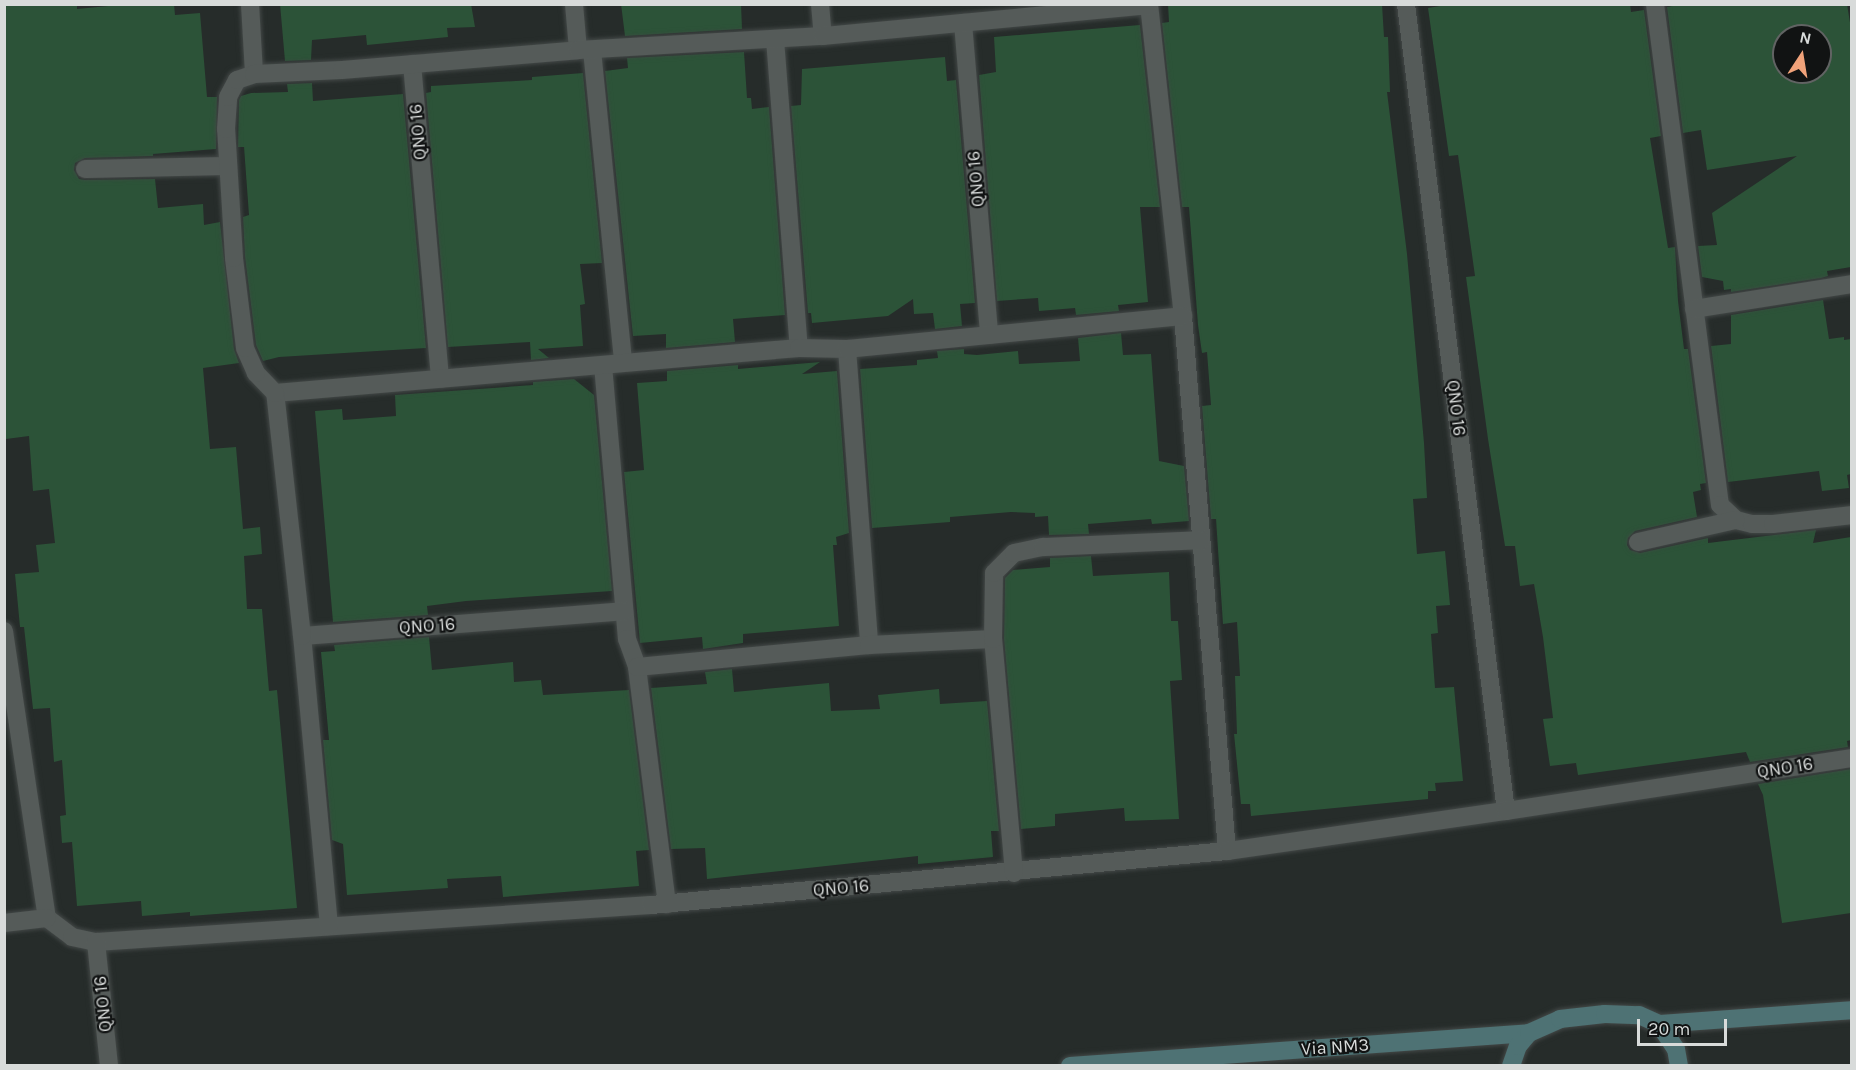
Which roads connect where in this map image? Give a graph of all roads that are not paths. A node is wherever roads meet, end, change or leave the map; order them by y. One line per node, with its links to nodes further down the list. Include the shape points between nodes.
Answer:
1 (250, 4): 12 (street)
2 (574, 4): 10 (street)
3 (820, 4): 8 (street)
4 (1406, 4): 37 (street, QNO 16)
5 (1655, 4): 16 (street)
6 (1149, 5): 7 (street); 17 (street)
7 (963, 23): 8 (street); 18 (street, QNO 16)
8 (823, 36): 9 (street)
9 (775, 39): 10 (street); 19 (street)
10 (585, 50): 11 (street); 21 (street)
11 (412, 64): 12 (street); 23 (street, QNO 16)
12 (254, 74): 13 (street, via 237,80 228,98)
13 (228, 166): 14 (street); 24 (street, via 245,348 256,373)
14 (85, 169)
15 (1851, 284): 16 (street)
16 (1694, 309): 26 (street, via 1720,505)
17 (1183, 316): 18 (street); 27 (street)
18 (989, 335): 20 (street)
19 (799, 348): 20 (street); 21 (street)
20 (847, 349): 33 (street)
21 (622, 362): 22 (street)
22 (603, 365): 23 (street); 29 (street)
23 (440, 379): 24 (street)
24 (275, 393): 31 (street)
25 (1851, 515): 26 (street, via 1773,524)
26 (1736, 520): 28 (street)
27 (1201, 540): 32 (street, via 1043,547 1014,552 994,573); 38 (street)
28 (1638, 542)
29 (624, 611): 31 (street, QNO 16); 34 (street, via 627,639)
30 (4, 631): 35 (street)
31 (302, 636): 43 (street)
32 (993, 639): 33 (street); 39 (street)
33 (869, 645): 34 (street)
34 (637, 667): 40 (street)
35 (10, 699): 41 (street)
36 (1851, 758): 37 (street, QNO 16)
37 (1506, 811): 38 (street, QNO 16)
38 (1227, 851): 39 (street, QNO 16)
39 (1014, 873): 40 (street, QNO 16)
40 (667, 904): 43 (street, QNO 16)
41 (47, 918): 42 (street); 44 (street, QNO 16, via 72,937)
42 (4, 923)
43 (329, 926): 44 (street, QNO 16)
44 (96, 942): 48 (street, QNO 16)
45 (1851, 1010): 46 (main road)
46 (1659, 1024): 47 (main road, via 1639,1015 1605,1014 1560,1019); 51 (main road, via 1676,1049)
47 (1529, 1033): 49 (main road, Via NM3); 50 (main road, via 1518,1046)
48 (109, 1065)
49 (1070, 1065)
50 (1511, 1065)
51 (1679, 1065)

